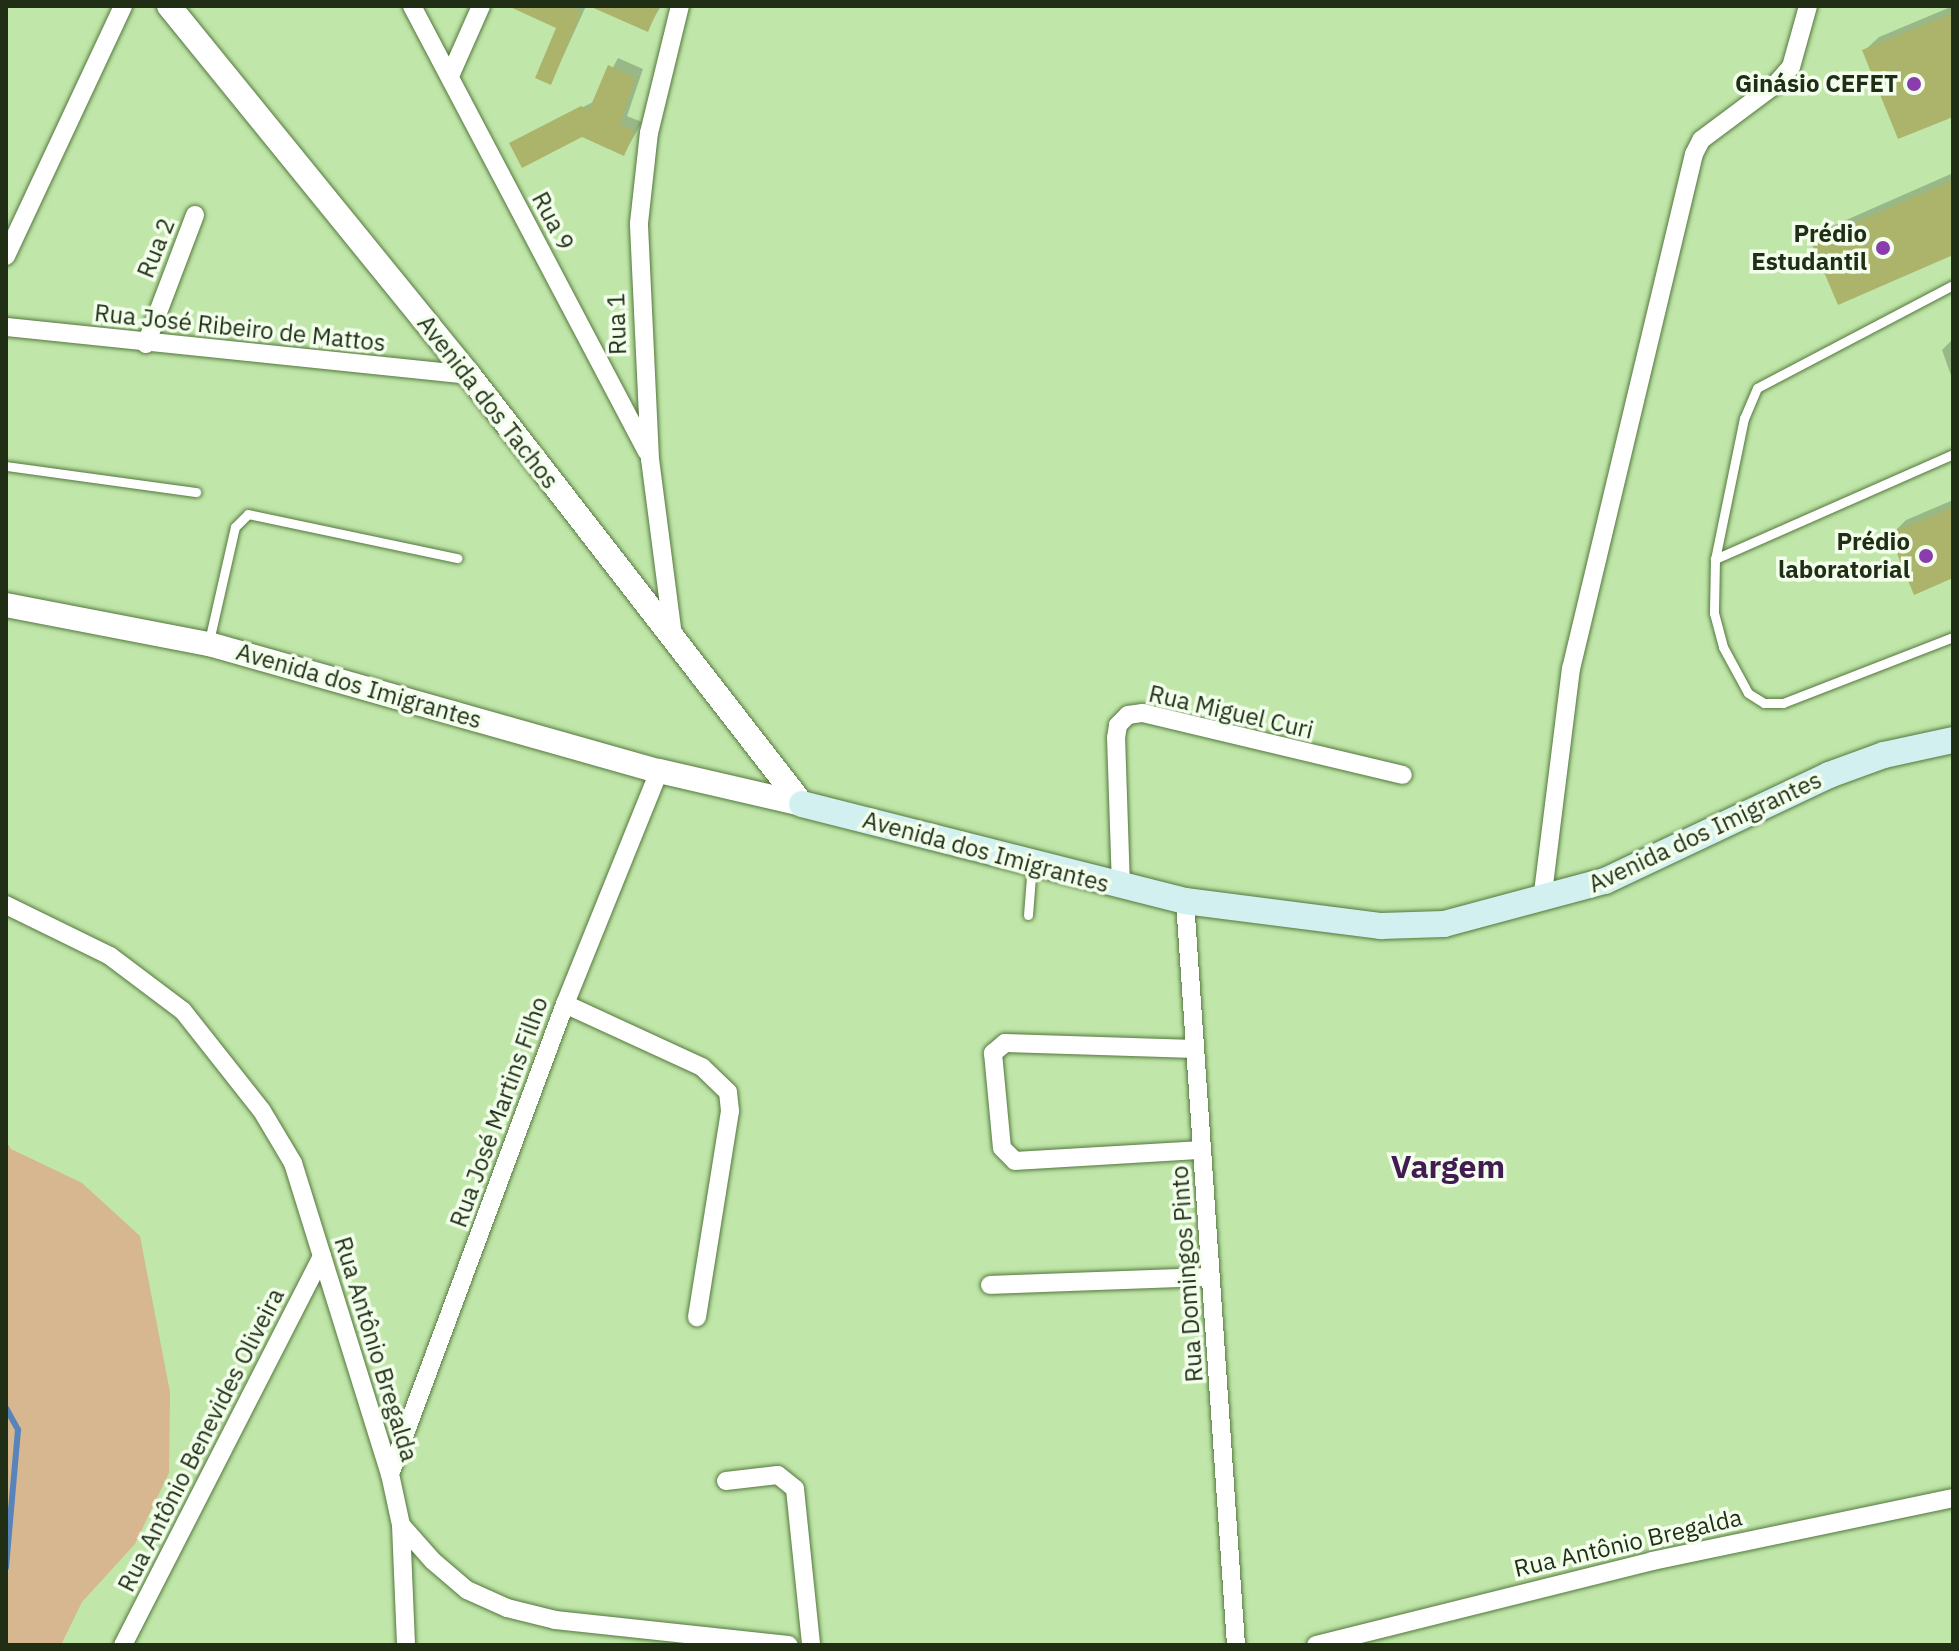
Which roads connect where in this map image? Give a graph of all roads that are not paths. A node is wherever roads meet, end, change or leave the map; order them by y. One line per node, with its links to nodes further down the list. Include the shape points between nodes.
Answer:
1 (123, 6): 9 (street)
2 (169, 6): 13 (street, Avenida dos Tachos)
3 (412, 6): 7 (street, Rua 9)
4 (481, 6): 7 (street)
5 (680, 6): 15 (street, Rua 1, via 649,133 639,223)
6 (1808, 6): 31 (street, via 1791,67 1701,140 1694,154 1571,669)
7 (450, 76): 15 (street, Rua 9)
8 (195, 215): 12 (street, Rua 2)
9 (6, 256)
10 (1953, 285): 19 (lane, via 1757,388 1744,418)
11 (6, 327): 12 (street, Rua José Ribeiro de Mattos)
12 (146, 344): 13 (street, Rua José Ribeiro de Mattos)
13 (469, 375): 22 (street, Avenida dos Tachos)
14 (1953, 454): 19 (lane)
15 (650, 459): 22 (street, Rua 1)
16 (6, 466): 17 (lane)
17 (196, 492)
18 (457, 558): 23 (lane, via 248,514 235,527)
19 (1715, 559): 21 (lane, via 1714,613 1723,647 1748,693 1764,703 1783,703)
20 (6, 605): 23 (street, Avenida dos Imigrantes)
21 (1953, 637)
22 (674, 643): 27 (street, Avenida dos Tachos)
23 (209, 644): 25 (street, Avenida dos Imigrantes)
24 (1953, 740): 31 (main road, Avenida dos Imigrantes, via 1884,755 1829,775 1605,881)
25 (659, 771): 27 (street, Avenida dos Imigrantes); 34 (street, Rua José Martins Filho)
26 (1403, 775): 29 (street, Rua Miguel Curi, via 1143,713 1128,715 1118,725 1116,738)
27 (802, 804): 28 (main road, Avenida dos Imigrantes)
28 (1032, 864): 29 (main road, Avenida dos Imigrantes); 33 (lane)
29 (1121, 887): 30 (main road, Avenida dos Imigrantes)
30 (1185, 901): 31 (main road, Avenida dos Imigrantes, via 1381,926 1444,924); 35 (street, Rua Domingos Pinto)
31 (1542, 901)
32 (6, 905): 37 (street, Rua Antônio Bregalda, via 110,956 183,1011 232,1068 293,1163)
33 (1028, 915)
34 (565, 1004): 40 (street, via 702,1067 728,1092 730,1111); 41 (street, Rua José Martins Filho)
35 (1195, 1049): 36 (street, Rua Domingos Pinto); 36 (street, via 1005,1043 993,1053 1002,1148 1015,1161)
36 (1202, 1150): 38 (street, Rua Domingos Pinto)
37 (322, 1256): 41 (street, Rua Antônio Bregalda); 45 (street, Rua Antônio Benevides Oliveira)
38 (1211, 1277): 39 (street); 49 (street, Rua Domingos Pinto)
39 (990, 1285)
40 (697, 1317)
41 (390, 1474): 44 (street, Rua Antônio Bregalda)
42 (726, 1481): 48 (street, via 778,1475 795,1489)
43 (1953, 1498): 50 (street, Rua Antônio Bregalda, via 1652,1561)
44 (401, 1525): 46 (street, Rua Antônio Bregalda); 47 (street, via 467,1590 507,1608 555,1620)
45 (123, 1645)
46 (406, 1645)
47 (789, 1645)
48 (811, 1645)
49 (1236, 1645)
50 (1316, 1645)

